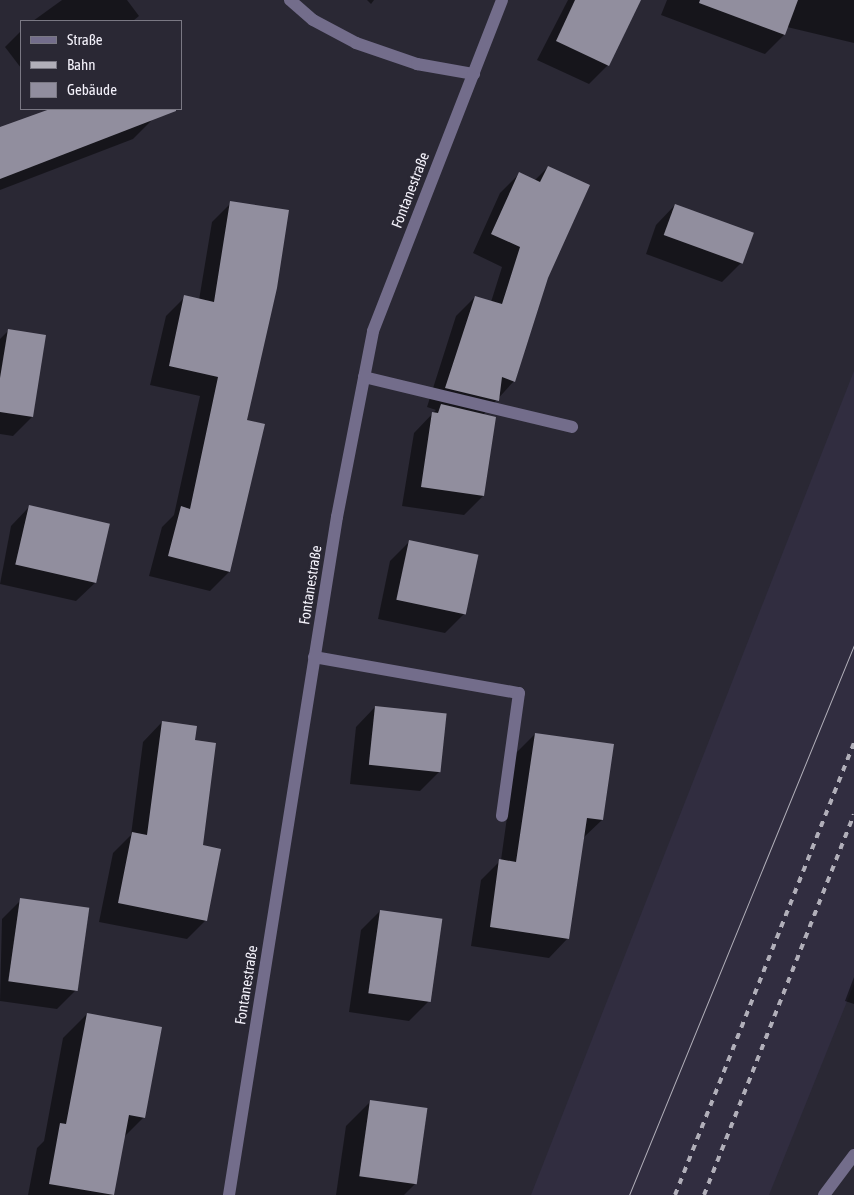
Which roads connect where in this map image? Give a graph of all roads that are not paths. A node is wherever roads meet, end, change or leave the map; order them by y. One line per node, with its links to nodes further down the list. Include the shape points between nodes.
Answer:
1 (290, 0): 3 (street, via 313,20 356,42 417,64)
2 (502, 0): 3 (street, Fontanestraße)
3 (474, 74): 4 (street, Fontanestraße, via 373,331)
4 (364, 377): 5 (street); 6 (street, Fontanestraße)
5 (572, 427)
6 (314, 657): 7 (street, via 519,693); 9 (street, Fontanestraße)
7 (502, 816)
8 (854, 1155): 10 (street)
9 (229, 1195)
10 (824, 1195)

